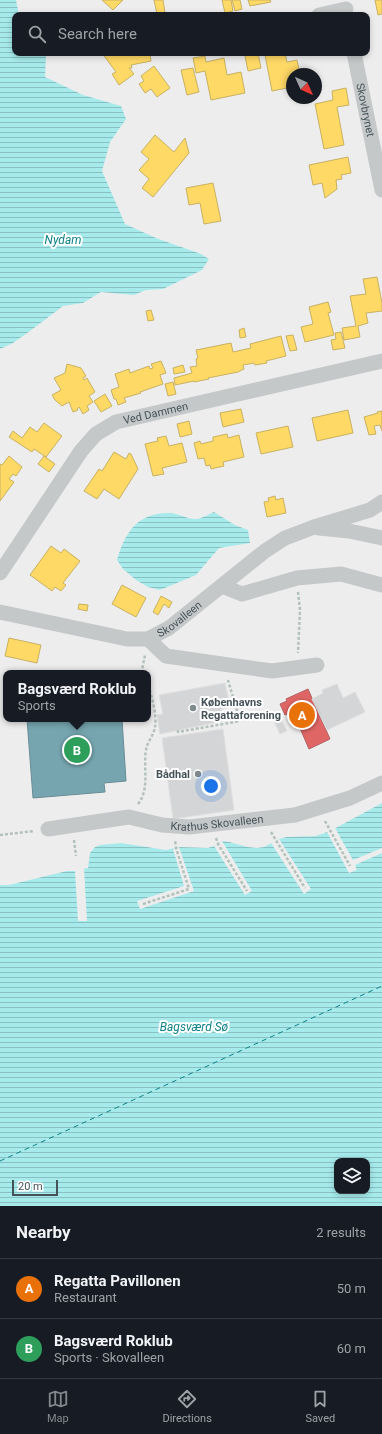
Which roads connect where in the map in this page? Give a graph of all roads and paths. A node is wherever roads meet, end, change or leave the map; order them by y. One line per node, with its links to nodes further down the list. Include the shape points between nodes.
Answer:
1 (345, 8): 2 (street)
2 (330, 12)
3 (355, 56): 4 (street, Skovbrynet)
4 (382, 190)
5 (382, 361): 9 (street, Ved Dammen, via 116,422 96,434 81,451)
6 (382, 502): 7 (street, Skovalleen, via 370,510)
7 (314, 527): 8 (street); 11 (street, Skovalleen, via 285,538)
8 (382, 538)
9 (0, 573)
10 (382, 585): 11 (street, via 341,574 297,578 242,594)
11 (222, 586): 14 (street, Skovalleen, via 169,628)
12 (300, 610): 15 (path)
13 (0, 612): 14 (street, Skovalleen, via 127,640)
14 (148, 639): 16 (street, via 166,656)
15 (298, 647)
16 (224, 664): 17 (street, via 272,671); 19 (path, via 240,721 184,733)
17 (317, 665)
18 (151, 693): 22 (path, via 155,728 146,749 143,798)
19 (178, 730)
20 (382, 783): 21 (street, Krathus Skovalleen, via 350,798)
21 (318, 808): 23 (street, Krathus Skovalleen, via 295,815); 28 (path)
22 (129, 817): 25 (street, Krathus Skovalleen); 26 (street, Krathus Skovalleen)
23 (264, 818): 24 (street, Krathus Skovalleen); 29 (path, via 275,841)
24 (211, 824): 25 (street, Krathus Skovalleen); 30 (path, via 218,844)
25 (173, 826): 31 (path, via 176,848 189,889)
26 (48, 829): 27 (path)
27 (0, 834)
28 (350, 866)
29 (305, 888)
30 (247, 891)
31 (143, 904)

